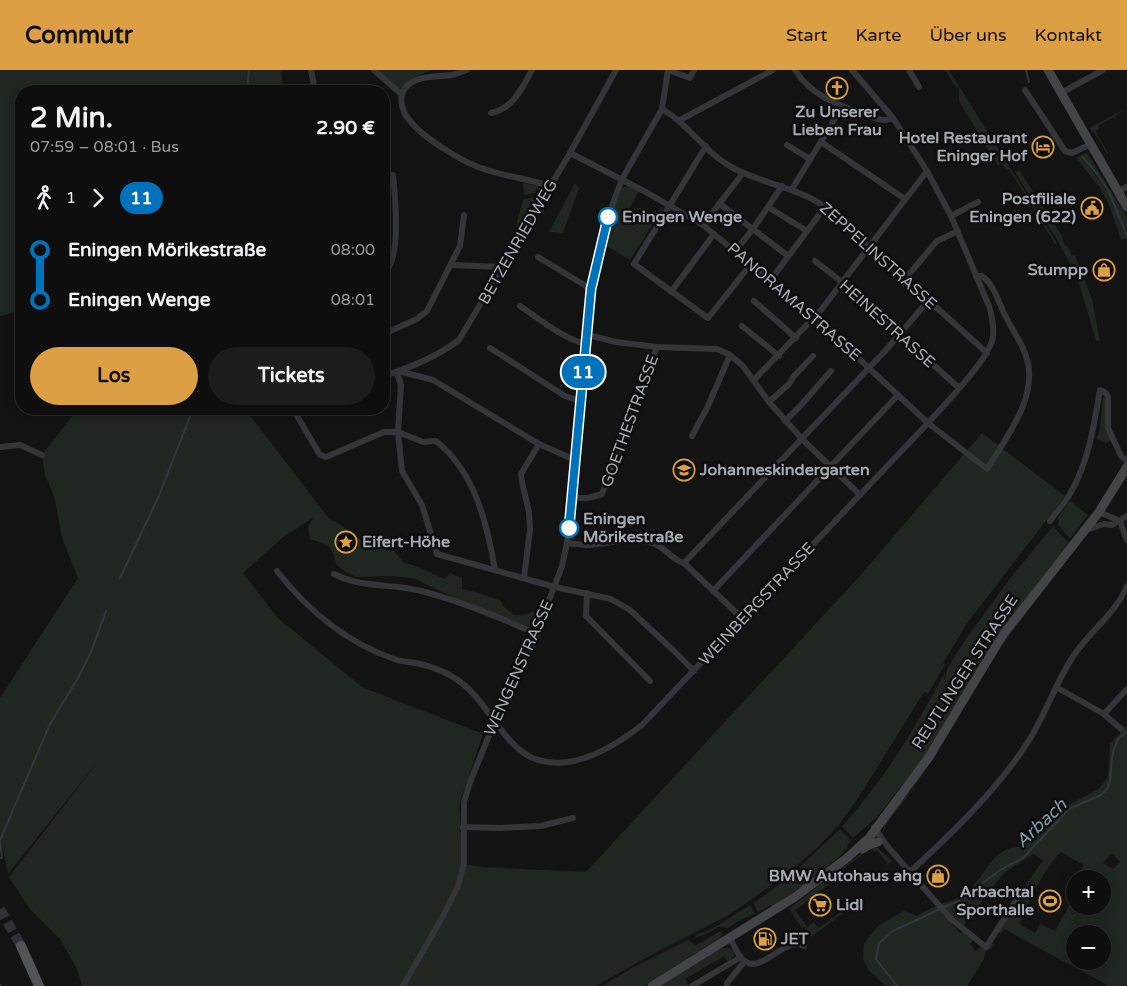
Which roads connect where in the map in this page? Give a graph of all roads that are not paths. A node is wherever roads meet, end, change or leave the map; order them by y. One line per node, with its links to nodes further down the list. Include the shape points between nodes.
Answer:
1 (311, 70): 15 (street)
2 (374, 70): 19 (street)
3 (466, 70): 14 (street, via 454,75)
4 (532, 70): 22 (street, via 512,103)
5 (616, 70): 29 (street, BETZENRIEDWEG)
6 (668, 70): 7 (street, via 690,78); 21 (street, WENGENSTRASSE)
7 (694, 70)
8 (773, 70): 24 (street)
9 (795, 70): 20 (street, via 805,83)
10 (852, 70): 23 (street)
11 (909, 70): 16 (street)
12 (1048, 70): 18 (main road)
13 (1103, 70): 18 (street)
14 (436, 73): 19 (street, via 416,79)
15 (314, 85)
16 (919, 86)
17 (1025, 90): 27 (street, via 1065,151 1072,153)
18 (1061, 93): 27 (main road)
19 (401, 94): 35 (street, via 401,106 406,117 447,151 484,169)
20 (842, 107): 23 (street, via 881,120); 25 (street)
21 (662, 109): 24 (street, ZEPPELINSTRASSE); 34 (street, WENGENSTRASSE)
22 (491, 113)
23 (893, 118): 31 (street)
24 (680, 120): 28 (street, ZEPPELINSTRASSE)
25 (821, 142): 30 (street); 39 (street)
26 (787, 144): 30 (street)
27 (1091, 144): 38 (main road)
28 (706, 146): 32 (street, ZEPPELINSTRASSE); 42 (street)
29 (570, 153): 34 (street, PANORAMASTRASSE); 35 (street, BETZENRIEDWEG)
30 (810, 159): 37 (street)
31 (927, 171): 39 (street); 47 (street)
32 (743, 173): 36 (street, ZEPPELINSTRASSE); 41 (street)
33 (393, 174): 58 (street, via 396,206 394,253)
34 (622, 179): 42 (street, PANORAMASTRASSE); 66 (street, WENGENSTRASSE, via 605,228)
35 (550, 186): 61 (street, BETZENRIEDWEG)
36 (782, 186): 37 (street, ZEPPELINSTRASSE); 43 (street)
37 (792, 189): 44 (street, ZEPPELINSTRASSE)
38 (1123, 189): 45 (main road)
39 (905, 199): 53 (street)
40 (978, 202): 47 (street)
41 (720, 204): 48 (street); 49 (street)
42 (669, 205): 48 (street, PANORAMASTRASSE); 67 (street, via 634,264)
43 (768, 207): 49 (street); 50 (street)
44 (826, 207): 50 (street); 53 (street, ZEPPELINSTRASSE)
45 (1127, 207)
46 (464, 215): 60 (street, via 460,246)
47 (951, 216): 51 (street)
48 (703, 226): 52 (street, PANORAMASTRASSE)
49 (754, 229): 54 (street); 55 (street)
50 (807, 231): 55 (street)
51 (958, 231): 62 (street); 63 (street, via 937,241)
52 (714, 234): 54 (street, PANORAMASTRASSE); 67 (street)
53 (870, 246): 63 (street, ZEPPELINSTRASSE); 65 (street)
54 (735, 252): 59 (street, PANORAMASTRASSE)
55 (788, 256): 64 (street)
56 (538, 257): 66 (street)
57 (815, 261): 65 (street, HEINESTRASSE)
58 (390, 263)
59 (750, 264): 64 (street, PANORAMASTRASSE); 67 (street, via 708,318)
60 (451, 265): 61 (street); 73 (street, via 427,311)
61 (503, 267): 86 (street, BETZENRIEDWEG, via 459,340)
62 (976, 276): 80 (street, via 992,319 993,338); 95 (street, PANORAMASTRASSE, via 989,280 1022,346 1029,367 1024,404 987,469)
63 (905, 279): 69 (street, ZEPPELINSTRASSE)
64 (770, 280): 71 (street, PANORAMASTRASSE)
65 (842, 282): 71 (street); 75 (street, HEINESTRASSE)
66 (591, 289): 74 (street, WENGENSTRASSE)
67 (672, 292)
68 (754, 301): 76 (street)
69 (928, 301): 75 (street); 80 (street, ZEPPELINSTRASSE)
70 (520, 306): 77 (street, via 564,335)
71 (814, 317): 76 (street); 84 (street, PANORAMASTRASSE)
72 (742, 326): 82 (street)
73 (390, 331)
74 (588, 335): 77 (street, WENGENSTRASSE); 78 (street)
75 (900, 335): 84 (street); 89 (street, HEINESTRASSE)
76 (796, 338): 82 (street)
77 (586, 344): 91 (street, WENGENSTRASSE)
78 (657, 347): 81 (street, via 717,349); 107 (street, GOETHESTRASSE, via 602,494)
79 (490, 348): 91 (street, via 565,396)
80 (987, 353): 89 (street, WEINBERGSTRASSE)
81 (730, 355): 88 (street); 97 (street)
82 (779, 356): 88 (street)
83 (813, 356): 92 (street)
84 (869, 368): 90 (street, PANORAMASTRASSE); 98 (street)
85 (831, 371): 94 (street)
86 (399, 372): 87 (street, BETZENRIEDWEG); 96 (street, via 402,385); 99 (street, via 433,380)
87 (390, 374)
88 (754, 380): 92 (street)
89 (958, 388): 95 (street, WEINBERGSTRASSE)
90 (898, 395): 95 (street, PANORAMASTRASSE); 104 (street)
91 (580, 401): 102 (street, WENGENSTRASSE)
92 (769, 402): 94 (street)
93 (296, 415): 96 (street, via 316,450 326,457 384,432)
94 (785, 421): 98 (street)
95 (928, 422): 106 (street, WEINBERGSTRASSE)
96 (398, 432): 117 (street, via 423,442 436,441 450,451 462,467 481,508); 117 (street, via 402,471 424,511 437,554)
97 (692, 436)
98 (802, 439): 104 (street); 116 (street)
99 (538, 444): 102 (street); 120 (street, via 522,474 530,512)
100 (0, 447): 101 (street, via 20,444)
101 (42, 455)
102 (576, 460): 107 (street, WENGENSTRASSE)
103 (1127, 461): 110 (street, via 1111,436 1107,422 1108,397 1100,390 1086,458 1071,492)
104 (831, 467): 106 (street); 123 (street)
105 (1127, 467): 108 (main road, REUTLINGER STRASSE)
106 (860, 495): 125 (street, WEINBERGSTRASSE)
107 (572, 498): 115 (street, WENGENSTRASSE)
108 (1098, 512): 111 (street); 112 (street); 113 (main road, REUTLINGER STRASSE)
109 (1127, 516): 111 (street)
110 (1050, 521)
111 (1120, 521): 112 (street); 114 (street)
112 (1104, 524): 113 (street)
113 (1084, 531): 136 (main road, REUTLINGER STRASSE, via 1010,624 929,757)
114 (1127, 540)
115 (567, 544): 116 (street, via 629,540 652,542); 122 (street, WENGENSTRASSE)
116 (684, 563): 123 (street)
117 (495, 570): 120 (street)
118 (276, 571): 132 (street, WEINBERGSTRASSE, via 315,612 345,635 400,661 441,670 455,677)
119 (334, 574): 126 (street, via 368,585 419,590 462,603)
120 (524, 578): 122 (street)
121 (1127, 586): 129 (street, via 1120,600 1078,649)
122 (555, 587): 124 (street); 126 (street, WENGENSTRASSE)
123 (713, 591): 125 (street)
124 (587, 593): 127 (street, via 611,599 630,610); 128 (street, via 586,616)
125 (743, 619): 127 (street, WEINBERGSTRASSE)
126 (537, 634): 132 (street, WENGENSTRASSE)
127 (694, 671): 132 (street, WEINBERGSTRASSE, via 628,736 603,750 570,762 537,760 522,752)
128 (650, 681)
129 (1056, 687): 131 (street); 140 (street, via 1027,744 1009,769 951,833)
130 (1127, 689): 131 (street)
131 (1104, 714): 133 (street)
132 (495, 721): 135 (street, WENGENSTRASSE, via 470,782 464,802)
133 (1121, 729)
134 (573, 818): 135 (street, via 541,826)
135 (463, 827): 148 (street, WENGENSTRASSE, via 464,863 458,886)
136 (873, 829): 137 (street); 138 (street); 139 (main road, REUTLINGER STRASSE); 141 (main road, REUTLINGER STRASSE)
137 (878, 842): 138 (street); 139 (main road)
138 (888, 847): 140 (street)
139 (847, 858): 141 (main road, REUTLINGER STRASSE)
140 (910, 871): 142 (street, via 951,919 986,947)
141 (823, 876): 143 (main road, REUTLINGER STRASSE)
142 (1020, 894)
143 (730, 938): 146 (street); 149 (main road, REUTLINGER STRASSE)
144 (21, 946): 147 (main road)
145 (804, 946): 146 (street, via 791,944 755,964)
146 (743, 959): 150 (street); 151 (street)
147 (39, 986)
148 (403, 986)
149 (652, 986)
150 (692, 986)
151 (727, 986)

